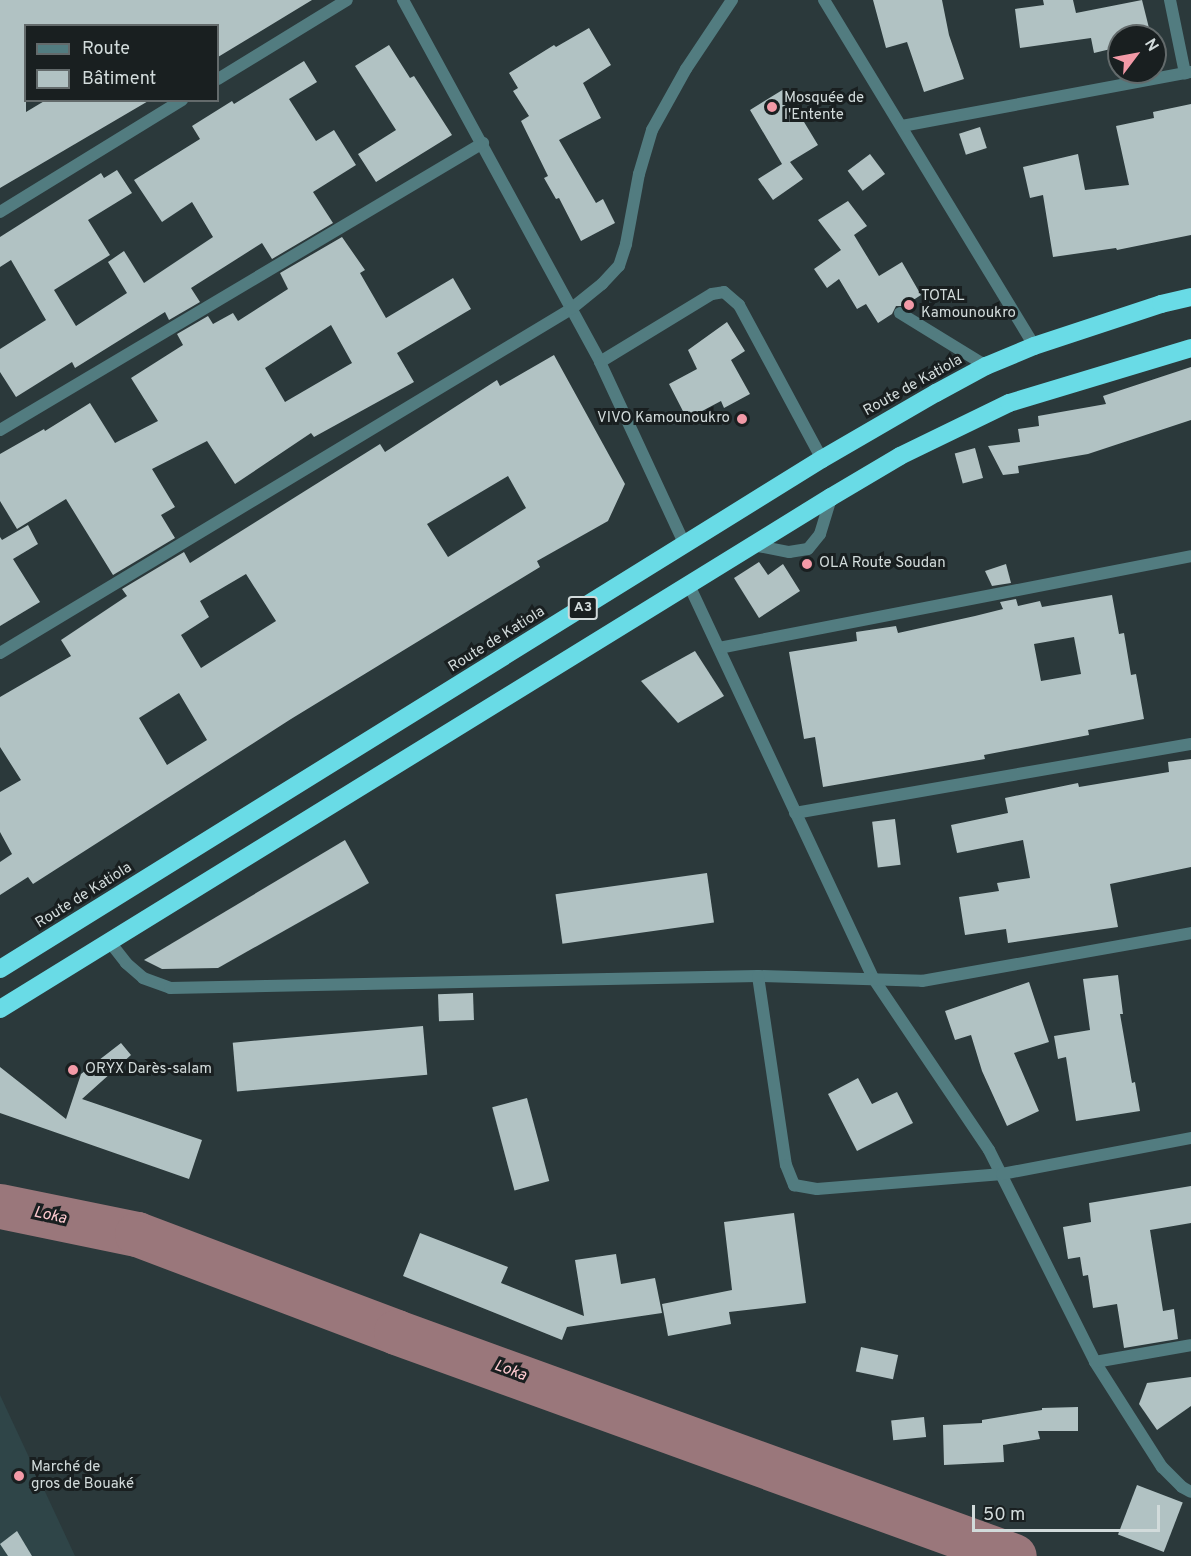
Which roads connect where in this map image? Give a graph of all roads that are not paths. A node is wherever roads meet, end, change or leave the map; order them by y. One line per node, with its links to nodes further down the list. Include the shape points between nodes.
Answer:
1 (347, 0): 7 (street)
2 (403, 0): 10 (street)
3 (732, 0): 13 (street, via 686,69 652,130 619,266)
4 (824, 0): 9 (street)
5 (1170, 0): 6 (street)
6 (1188, 73): 9 (street)
7 (219, 78)
8 (179, 102): 11 (street)
9 (902, 126): 15 (street)
10 (483, 143): 13 (street); 19 (street)
11 (1, 209)
12 (1191, 297): 15 (highway, Route de Katiola / A3)
13 (571, 309): 17 (street); 27 (street)
14 (900, 313): 18 (street)
15 (1034, 346): 18 (highway, Route de Katiola / A3)
16 (1191, 348): 21 (highway, A3, via 1008,403 900,456)
17 (600, 363): 20 (street, via 711,294 724,291 739,305); 22 (street)
18 (986, 366): 20 (highway, Route de Katiola / A3)
19 (0, 430)
20 (822, 459): 22 (highway, Route de Katiola / A3)
21 (831, 497): 23 (highway, A3); 23 (street, via 820,534 808,549 789,552)
22 (685, 544): 32 (highway, Route de Katiola / A3)
23 (753, 544): 25 (highway, A3)
24 (1191, 556): 26 (street)
25 (689, 585): 26 (street); 31 (highway, A3)
26 (719, 648): 29 (street)
27 (0, 653)
28 (1191, 744): 29 (street)
29 (795, 813): 34 (street)
30 (1191, 933): 34 (street, via 945,979)
31 (109, 941): 33 (street, via 142,978 170,988); 35 (highway, A3)
32 (0, 969)
33 (758, 976): 34 (street); 37 (street, via 786,1165 794,1185 817,1189)
34 (873, 978): 37 (street)
35 (0, 1009)
36 (1191, 1138): 37 (street)
37 (1002, 1174): 39 (street)
38 (1191, 1345): 39 (street)
39 (1095, 1362): 40 (street, via 1162,1467)
40 (1191, 1492)

